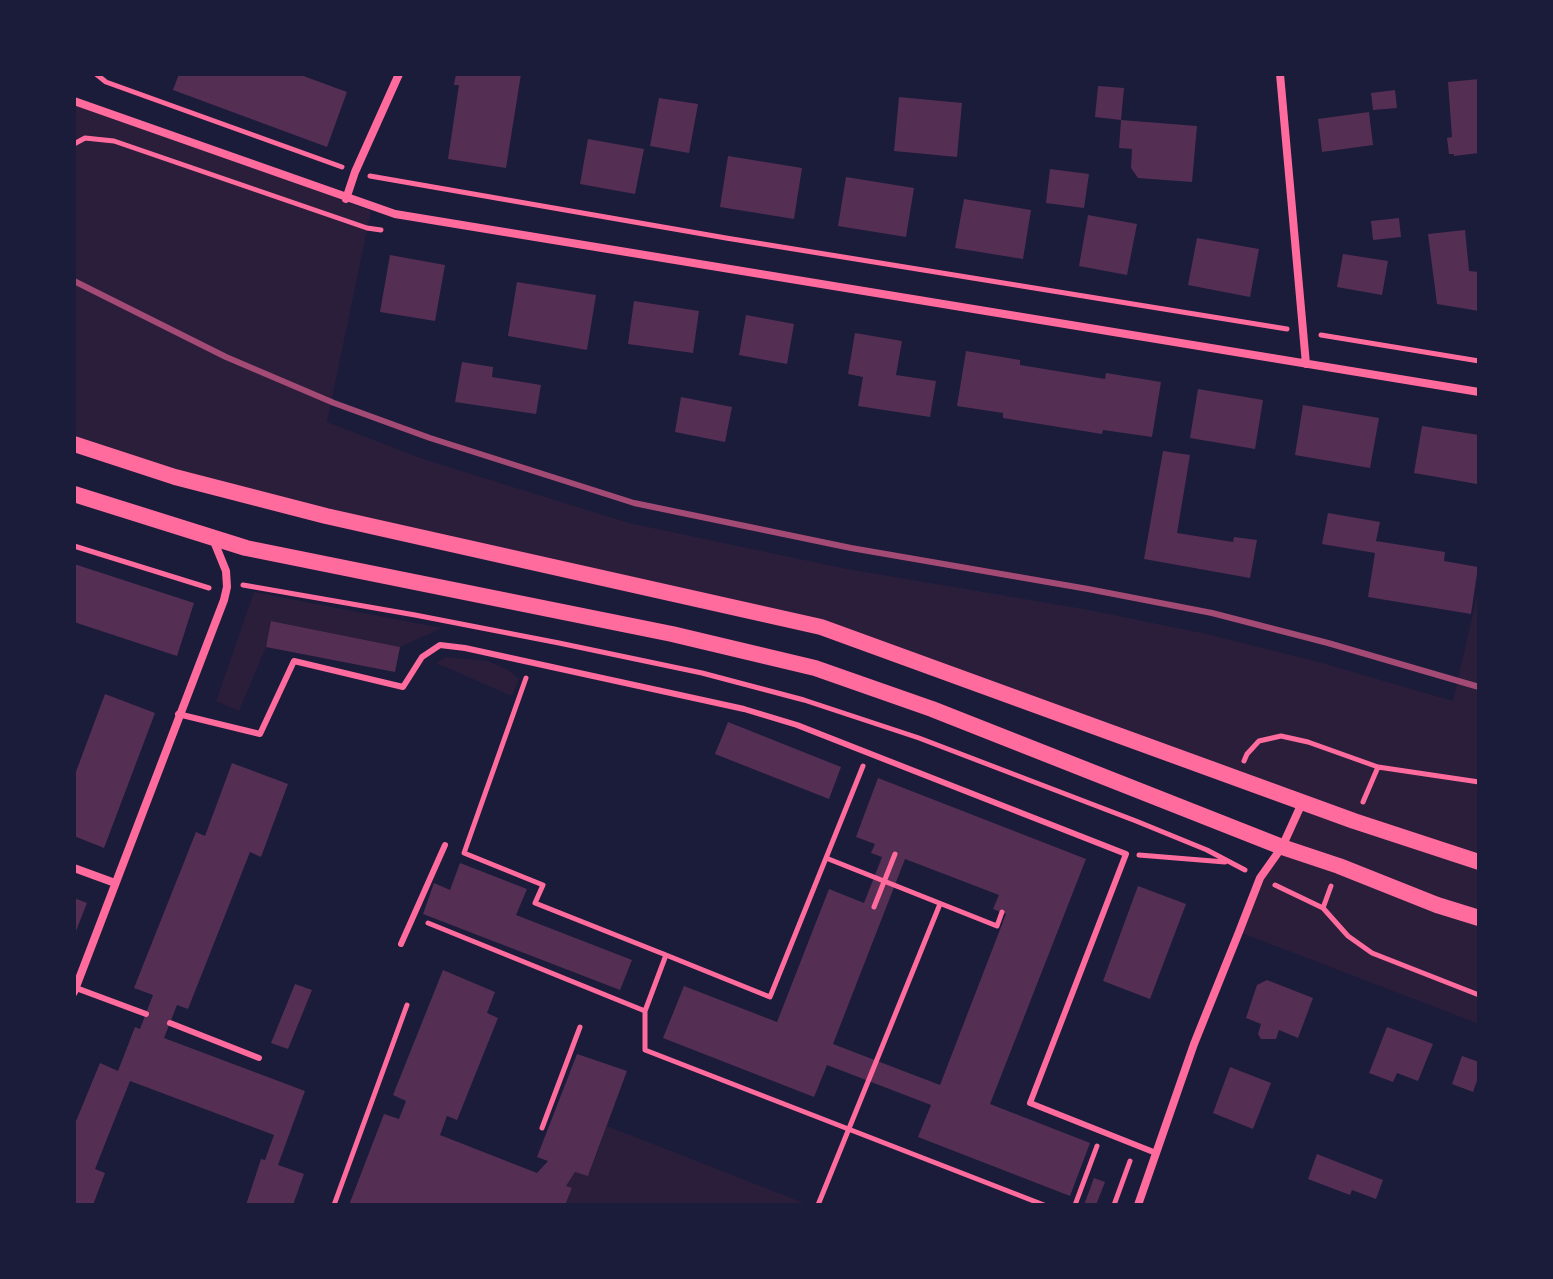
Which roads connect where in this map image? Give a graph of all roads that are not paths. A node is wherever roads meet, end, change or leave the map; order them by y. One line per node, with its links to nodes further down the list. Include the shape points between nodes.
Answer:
1 (399, 74): 4 (street)
2 (1280, 74): 5 (street)
3 (74, 101): 4 (street)
4 (346, 199): 5 (street, via 395,214)
5 (1306, 364): 6 (street)
6 (1479, 392)
7 (74, 444): 11 (main road, via 326,516 821,627)
8 (74, 494): 9 (main road)
9 (213, 538): 10 (street, via 227,587); 13 (main road, via 815,668)
10 (178, 714): 16 (street); 23 (lane, via 260,734 294,661 403,687 422,657 440,645 465,648 797,725 1126,854 1030,1103)
11 (1302, 802): 13 (street); 14 (main road)
12 (445, 845): 18 (lane)
13 (1282, 847): 17 (main road); 23 (street, via 1260,878)
14 (1479, 862)
15 (74, 868): 16 (street)
16 (115, 883): 19 (street)
17 (1479, 918)
18 (401, 944)
19 (75, 990): 20 (lane)
20 (146, 1014)
21 (170, 1023): 22 (lane)
22 (259, 1058)
23 (1156, 1153): 24 (street)
24 (1138, 1205)

